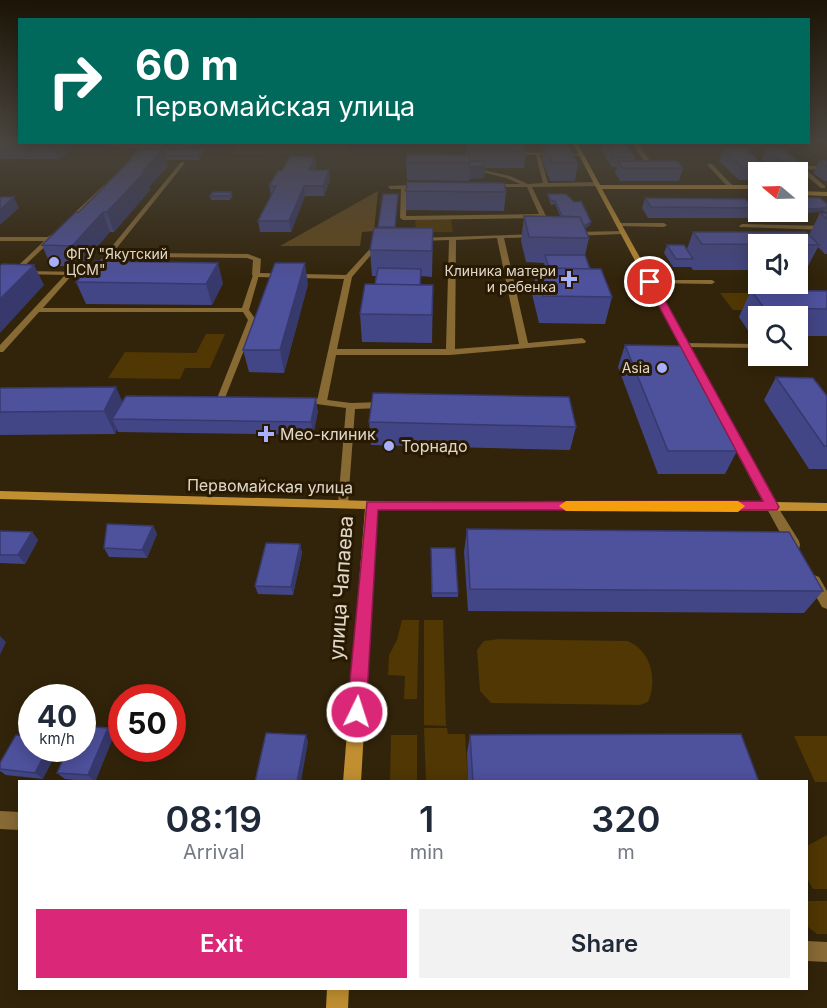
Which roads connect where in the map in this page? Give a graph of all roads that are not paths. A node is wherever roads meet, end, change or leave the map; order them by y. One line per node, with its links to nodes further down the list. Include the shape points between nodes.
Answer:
1 (106, 186): 24 (street)
2 (164, 186): 29 (lane, via 93,274)
3 (529, 186): 6 (lane, via 543,216 403,218)
4 (573, 186): 11 (lane)
5 (390, 187): 6 (lane)
6 (404, 187): 7 (lane)
7 (416, 187)
8 (731, 187): 9 (street); 11 (street)
9 (748, 187)
10 (808, 187): 12 (street)
11 (599, 188): 13 (street); 17 (street)
12 (825, 192): 14 (street)
13 (748, 193)
14 (808, 193)
15 (664, 225): 17 (lane)
16 (742, 226): 18 (street)
17 (621, 228): 20 (street); 32 (street)
18 (827, 228)
19 (545, 234): 21 (street)
20 (567, 234)
21 (500, 236): 22 (street); 38 (street)
22 (453, 238): 25 (street); 43 (street)
23 (0, 239): 24 (street)
24 (50, 239): 28 (street)
25 (410, 239)
26 (389, 240): 31 (street, via 378,241)
27 (147, 255): 30 (street, via 248,256 257,259)
28 (15, 272): 29 (lane); 34 (street)
29 (69, 275): 35 (lane)
30 (256, 275): 31 (street); 36 (lane)
31 (348, 277): 42 (street)
32 (650, 282): 33 (lane); 39 (street)
33 (712, 282)
34 (0, 287)
35 (39, 310): 36 (lane); 41 (lane)
36 (245, 310): 45 (lane, via 252,320)
37 (582, 340): 38 (street)
38 (524, 345): 43 (street)
39 (684, 345): 40 (lane); 54 (street)
40 (748, 346)
41 (0, 350)
42 (332, 352): 43 (street); 48 (street)
43 (450, 352)
44 (208, 401): 45 (lane)
45 (220, 401): 46 (lane)
46 (231, 401)
47 (300, 401): 48 (lane)
48 (322, 401): 50 (lane)
49 (399, 405): 50 (lane)
50 (351, 406): 52 (lane)
51 (0, 495): 52 (street, Первомайская улица)
52 (343, 504): 53 (street, Первомайская улица)
53 (371, 505): 54 (street, Первомайская улица); 57 (street, улица Чапаева)
54 (772, 507): 55 (street, Первомайская улица); 56 (street)
55 (827, 507)
56 (827, 603)
57 (352, 780)
58 (0, 820): 59 (street)
59 (18, 821)
60 (808, 951): 61 (street)
61 (827, 952)
62 (338, 990): 63 (street)
63 (337, 1008)

